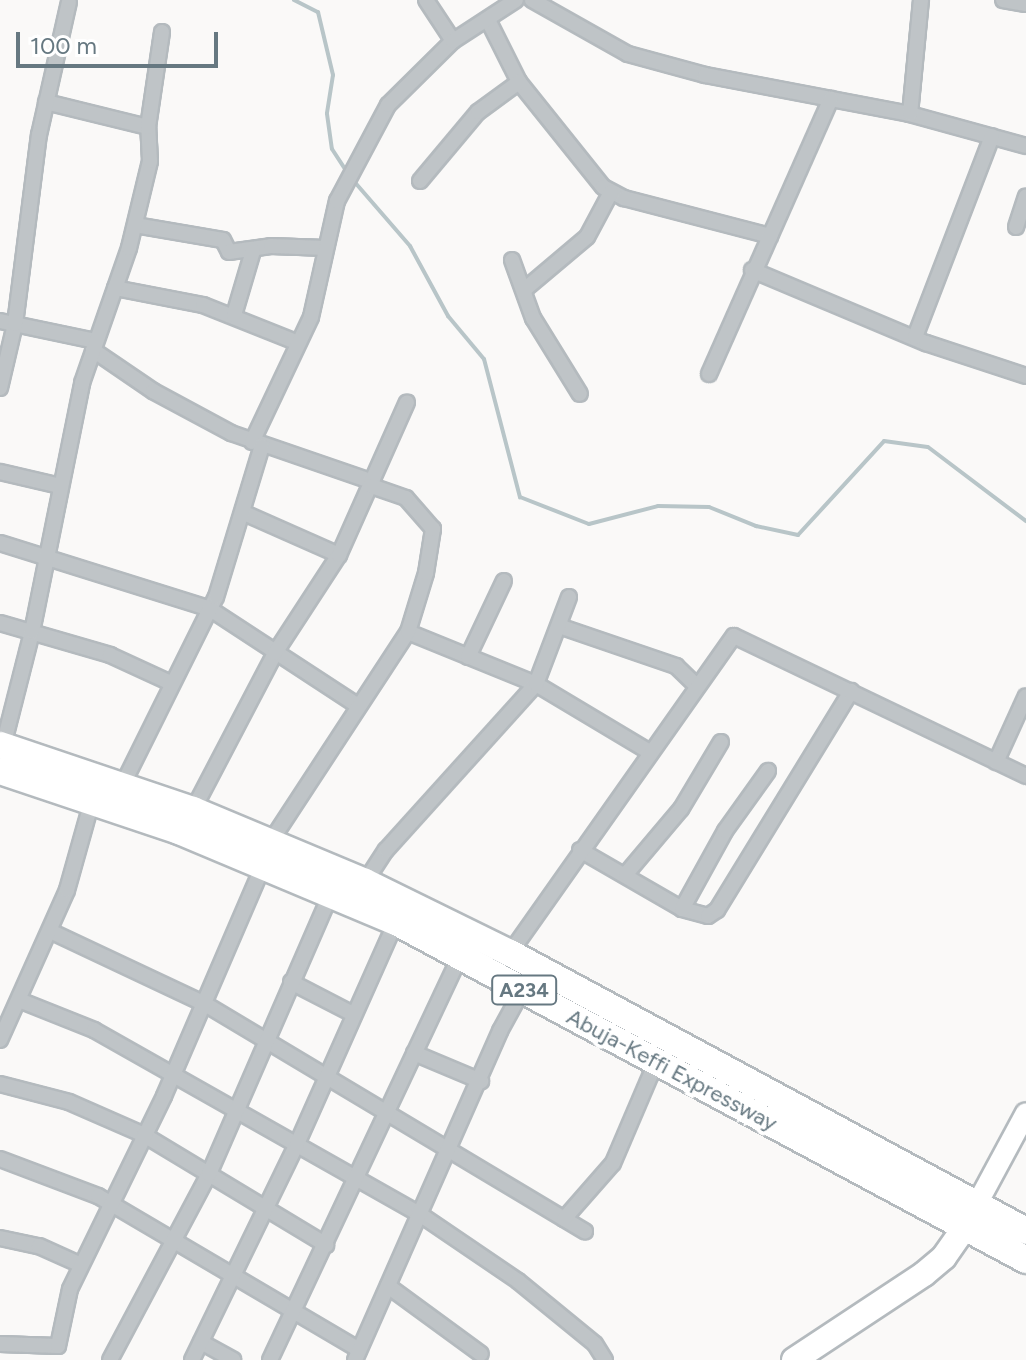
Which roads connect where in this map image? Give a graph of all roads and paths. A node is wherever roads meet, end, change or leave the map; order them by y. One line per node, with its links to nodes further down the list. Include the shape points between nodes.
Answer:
1 (426, 0): 10 (street)
2 (516, 0): 8 (street)
3 (532, 0): 12 (street, via 628,54)
4 (921, 0): 14 (street)
5 (1003, 0): 7 (street)
6 (69, 2): 13 (street)
7 (1026, 4)
8 (488, 20): 10 (street); 11 (street)
9 (162, 32): 15 (street)
10 (453, 41): 24 (street, via 388,105 337,201)
11 (519, 82): 18 (street, via 478,112); 19 (street)
12 (831, 99): 14 (street); 23 (street)
13 (46, 102): 15 (street); 31 (street)
14 (910, 114): 16 (street)
15 (148, 127): 21 (street, via 150,161)
16 (992, 136): 17 (street); 32 (street)
17 (1026, 146)
18 (420, 181)
19 (611, 192): 23 (street); 29 (street, via 587,237)
20 (1026, 197): 22 (street)
21 (135, 225): 25 (street, via 223,240 229,252); 28 (street)
22 (1016, 227)
23 (770, 236): 27 (street)
24 (326, 248): 25 (street, via 271,246); 33 (street, via 311,317)
25 (253, 251): 30 (street)
26 (512, 260): 29 (street)
27 (752, 270): 32 (street); 35 (street)
28 (115, 288): 30 (street); 34 (street)
29 (524, 290): 38 (street, via 533,318)
30 (234, 315): 33 (street)
31 (8, 322): 34 (street); 37 (street)
32 (915, 337): 36 (street)
33 (296, 342): 40 (street)
34 (95, 346): 40 (street, via 153,391); 43 (street)
35 (709, 374)
36 (1026, 376)
37 (0, 388)
38 (580, 394)
39 (407, 402): 42 (street)
40 (257, 444): 42 (street); 44 (street)
41 (0, 472): 43 (street)
42 (372, 484): 46 (street); 54 (street, via 406,498 435,535)
43 (60, 486): 47 (street)
44 (244, 513): 46 (street); 50 (street)
45 (0, 543): 47 (street)
46 (339, 555): 55 (street)
47 (46, 556): 50 (street, via 56,565 161,590); 53 (street)
48 (504, 581): 56 (street)
49 (569, 597): 52 (street)
50 (210, 609): 55 (street); 57 (street)
51 (0, 623): 53 (street)
52 (559, 626): 58 (street); 59 (street, via 676,666)
53 (32, 632): 57 (street, via 110,655); 65 (street)
54 (408, 632): 56 (street); 62 (street)
55 (275, 653): 62 (street); 71 (street)
56 (468, 657): 58 (street)
57 (171, 683): 69 (street)
58 (536, 684): 64 (street); 76 (street, via 386,850)
59 (696, 685): 60 (street, via 734,636); 64 (street)
60 (851, 691): 66 (street); 78 (street, via 717,910 708,916)
61 (1026, 696): 66 (street)
62 (358, 706): 72 (street)
63 (721, 742): 75 (street, via 681,809)
64 (648, 751): 73 (street)
65 (1, 754): 69 (highway, Abuja-Keffi Expressway / A234); 70 (highway, Abuja-Keffi Expressway / A234)
66 (996, 762): 68 (street)
67 (768, 771): 78 (street, via 725,831)
68 (1026, 776)
69 (122, 786): 71 (highway, Abuja-Keffi Expressway / A234)
70 (92, 801): 74 (highway, Abuja-Keffi Expressway / A234); 80 (street)
71 (193, 810): 72 (highway, Abuja-Keffi Expressway / A234)
72 (271, 841): 76 (highway, Abuja-Keffi Expressway / A234)
73 (580, 850): 75 (street); 81 (street)
74 (263, 866): 77 (highway, Abuja-Keffi Expressway / A234); 86 (street)
75 (626, 874): 78 (street)
76 (365, 882): 81 (highway, Abuja-Keffi Expressway / A234)
77 (331, 893): 79 (highway, Abuja-Keffi Expressway / A234); 83 (street)
78 (682, 909)
79 (396, 922): 82 (highway, Abuja-Keffi Expressway / A234); 87 (street)
80 (50, 931): 85 (street); 86 (street)
81 (510, 953): 108 (highway, Abuja-Keffi Expressway / A234)
82 (460, 956): 84 (highway, Abuja-Keffi Expressway / A234); 90 (street)
83 (291, 982): 87 (street); 89 (street)
84 (523, 989): 91 (highway, Abuja-Keffi Expressway / A234); 94 (street)
85 (19, 1000): 88 (street); 92 (street, via 94,1030)
86 (205, 1004): 89 (street); 92 (street)
87 (353, 1014): 93 (street)
88 (0, 1039)
89 (265, 1042): 93 (street); 96 (street)
90 (414, 1053): 94 (street); 98 (street)
91 (656, 1062): 108 (highway, Abuja-Keffi Expressway / A234); 109 (street, via 613,1163)
92 (175, 1073): 96 (street); 99 (street)
93 (323, 1076): 98 (street); 100 (street)
94 (481, 1081): 101 (street)
95 (0, 1084): 99 (street, via 69,1102)
96 (236, 1110): 100 (street); 103 (street)
97 (1026, 1113): 108 (main road)
98 (388, 1117): 101 (street); 104 (street)
99 (144, 1135): 103 (street); 105 (street)
100 (297, 1144): 104 (street); 106 (street)
101 (449, 1152): 107 (street); 109 (street)
102 (0, 1159): 105 (street)
103 (209, 1174): 106 (street); 113 (street)
104 (357, 1182): 107 (street); 114 (street)
105 (108, 1204): 113 (street); 116 (street)
106 (263, 1207): 114 (street); 117 (street)
107 (418, 1213): 118 (street); 128 (street, via 518,1281 595,1344)
108 (971, 1215): 111 (highway, Abuja-Keffi Expressway / A234); 115 (highway, Abuja-Keffi Expressway / A234); 129 (main road, via 944,1257 924,1274)
109 (564, 1219): 110 (street)
110 (585, 1231)
111 (1026, 1231)
112 (0, 1238): 116 (street, via 39,1246)
113 (171, 1242): 117 (street); 124 (street)
114 (326, 1245): 119 (street)
115 (1026, 1260)
116 (81, 1265): 121 (street, via 58,1346)
117 (233, 1273): 119 (street); 120 (street)
118 (388, 1286): 122 (street); 123 (street)
119 (292, 1308): 123 (street); 127 (street)
120 (201, 1342): 125 (street); 126 (street)
121 (0, 1344)
122 (481, 1354)
123 (357, 1355)
124 (110, 1360)
125 (192, 1360)
126 (233, 1360)
127 (270, 1360)
128 (605, 1360)
129 (794, 1360)

